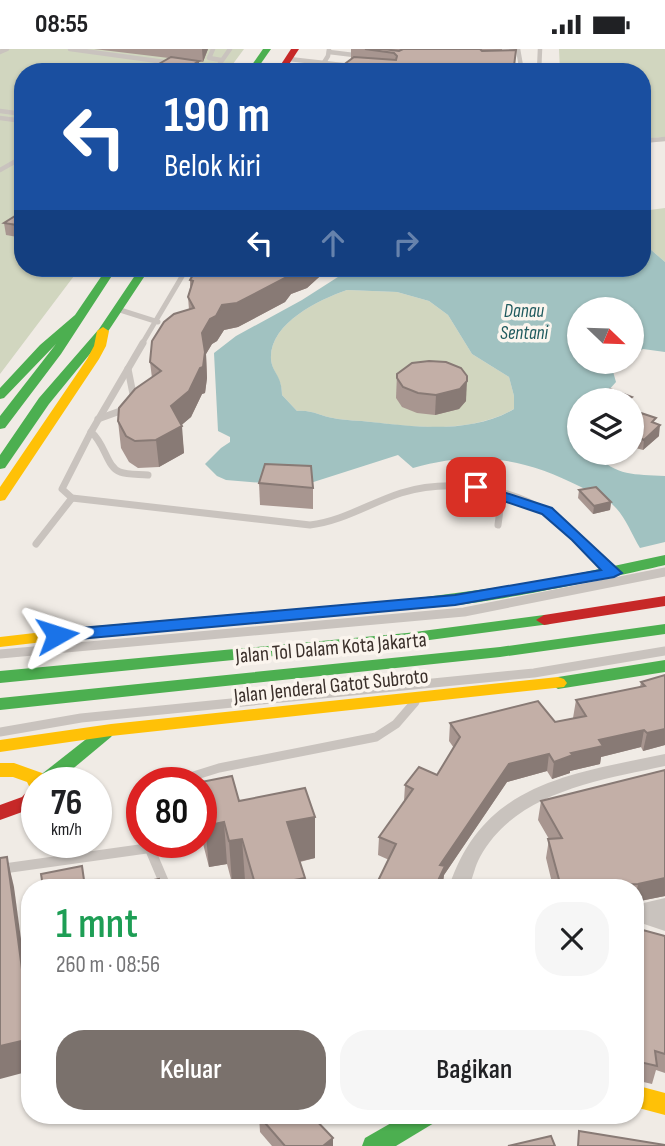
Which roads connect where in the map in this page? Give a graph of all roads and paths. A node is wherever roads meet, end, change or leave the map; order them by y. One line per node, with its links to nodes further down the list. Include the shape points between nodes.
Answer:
1 (7, 49): 7 (lane)
2 (70, 49): 14 (lane)
3 (213, 49): 9 (lane, via 209,58)
4 (230, 49): 9 (lane)
5 (518, 49): 11 (lane)
6 (329, 50): 8 (lane); 13 (lane)
7 (0, 52)
8 (374, 57)
9 (221, 60): 15 (lane)
10 (288, 60): 13 (lane)
11 (517, 60): 12 (lane); 17 (lane)
12 (509, 61)
13 (325, 62): 16 (lane)
14 (174, 63)
15 (219, 63)
16 (331, 63)
17 (520, 63)
18 (0, 118): 19 (lane)
19 (14, 120)
20 (107, 277): 24 (main road)
21 (139, 277): 23 (main road)
22 (182, 277): 25 (lane)
23 (117, 309): 25 (lane); 27 (main road)
24 (78, 319): 31 (main road); 33 (main road)
25 (155, 322): 26 (lane); 29 (lane)
26 (166, 323)
27 (103, 331): 35 (main road, via 44,401); 38 (main road, via 93,359)
28 (151, 341): 29 (lane)
29 (142, 345): 30 (lane)
30 (128, 369): 32 (lane); 32 (lane, via 132,404)
31 (0, 395)
32 (98, 419): 34 (lane)
33 (0, 425)
34 (91, 432): 36 (lane, via 101,440 111,467); 39 (lane, via 62,489)
35 (0, 465)
36 (148, 475)
37 (502, 494): 39 (lane, via 476,487 426,488 401,493 326,524 310,525); 40 (lane); 44 (lane, via 547,511)
38 (0, 497)
39 (72, 498): 41 (lane)
40 (498, 525)
41 (36, 544)
42 (665, 560): 44 (main road)
43 (665, 572): 53 (lane, via 437,616)
44 (614, 573): 49 (main road, via 455,600)
45 (665, 594): 47 (main road)
46 (665, 601): 47 (main road, Jalan Tol Dalam Kota Jakarta)
47 (630, 607): 55 (main road, Jalan Tol Dalam Kota Jakarta, via 405,638)
48 (665, 629): 57 (main road, Jalan Tol Dalam Kota Jakarta, via 485,655)
49 (95, 631): 50 (main road); 51 (main road)
50 (0, 633)
51 (0, 642)
52 (665, 651): 59 (lane, via 534,673 81,718)
53 (0, 654)
54 (665, 666): 56 (main road, Jalan Jenderal Gatot Subroto, via 601,678)
55 (0, 677)
56 (418, 698): 58 (main road, Jalan Jenderal Gatot Subroto); 63 (lane, via 396,724 376,737)
57 (0, 704)
58 (111, 730): 60 (main road, Jalan Jenderal Gatot Subroto); 62 (main road)
59 (0, 732)
60 (0, 746)
61 (665, 760): 72 (street, via 567,783 533,796 481,836)
62 (62, 767)
63 (217, 769)
64 (0, 770): 65 (main road)
65 (21, 773)
66 (21, 805): 67 (main road)
67 (0, 813)
68 (126, 849): 70 (lane)
69 (154, 858): 71 (lane)
70 (0, 869)
71 (163, 879)
72 (461, 879)
73 (665, 906): 74 (street)
74 (644, 911)
75 (644, 916): 76 (street)
76 (665, 923)
77 (644, 1098): 78 (main road)
78 (665, 1104)
79 (411, 1124): 80 (main road)
80 (374, 1146)

